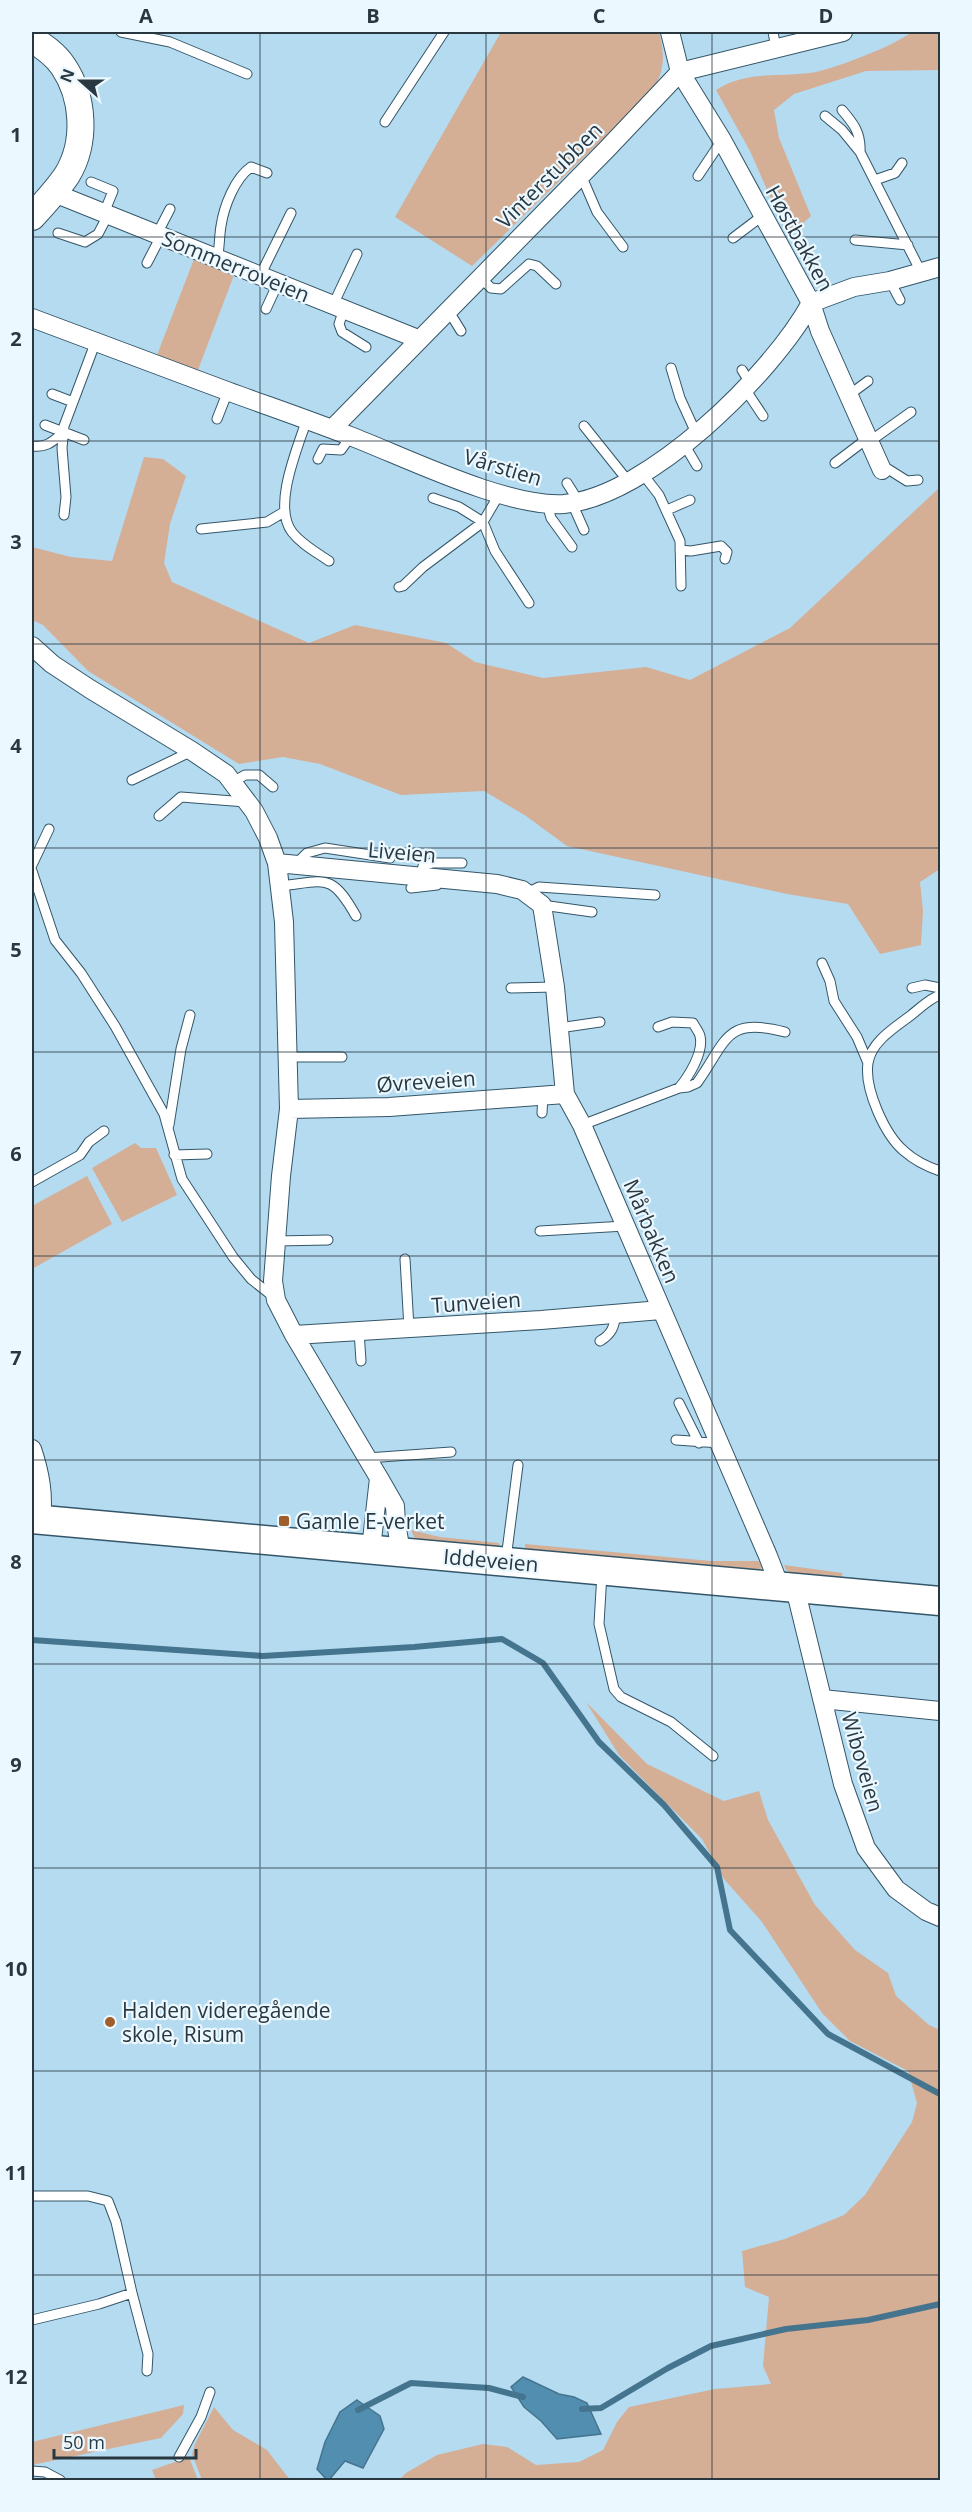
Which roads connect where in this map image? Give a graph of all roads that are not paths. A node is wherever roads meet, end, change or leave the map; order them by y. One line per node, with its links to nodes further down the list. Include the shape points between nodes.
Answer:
1 (121, 32): 8 (lane, via 170,42)
2 (444, 32): 11 (lane)
3 (670, 32): 7 (street, Høstbakken)
4 (843, 32): 6 (street)
5 (32, 39): 20 (street, via 62,64 76,90 81,123 78,148)
6 (774, 40): 7 (street)
7 (680, 72): 12 (street, Høstbakken); 16 (street, Vinterstubben)
8 (248, 74)
9 (842, 110): 13 (lane, via 856,125)
10 (825, 116): 13 (lane)
11 (385, 122)
12 (722, 140): 17 (lane); 24 (street, Høstbakken)
13 (860, 152): 18 (lane)
14 (902, 163): 18 (lane, via 895,173)
15 (267, 173): 33 (lane, via 251,167 241,174 221,225)
16 (581, 175): 31 (lane, via 597,213); 38 (street, Vinterstubben)
17 (698, 176)
18 (875, 180): 30 (lane)
19 (91, 182): 23 (lane, via 117,193)
20 (54, 193): 23 (street, Sommerroveien); 25 (street)
21 (170, 209): 27 (lane)
22 (291, 213): 37 (lane)
23 (106, 214): 26 (lane, via 98,234 85,243); 27 (street, Sommerroveien)
24 (762, 216): 28 (lane); 43 (street, Høstbakken)
25 (32, 217)
26 (58, 233)
27 (159, 235): 33 (street, Sommerroveien); 34 (lane)
28 (733, 238)
29 (855, 240): 30 (lane)
30 (908, 245): 36 (lane)
31 (623, 247)
32 (357, 254): 44 (lane)
33 (217, 259): 37 (street, Sommerroveien)
34 (147, 263)
35 (940, 268): 36 (street)
36 (921, 272): 39 (street)
37 (260, 276): 40 (street, Sommerroveien)
38 (480, 278): 41 (lane, via 491,288 501,289 529,264 537,266); 46 (street, Vinterstubben)
39 (890, 281): 42 (lane); 43 (street, via 854,287)
40 (278, 283): 44 (street, Sommerroveien); 45 (lane)
41 (556, 284)
42 (900, 300)
43 (811, 303): 53 (street, Vårstien, via 796,329); 57 (street, Høstbakken)
44 (338, 307): 49 (street, Sommerroveien); 51 (lane, via 342,332)
45 (266, 309)
46 (448, 310): 48 (lane); 49 (street, Vinterstubben)
47 (32, 318): 50 (street, Vårstien)
48 (461, 331)
49 (418, 339): 65 (street, Vinterstubben)
50 (96, 341): 55 (street, Vårstien); 58 (lane)
51 (366, 347)
52 (671, 368): 68 (lane)
53 (746, 380): 60 (lane); 68 (street, Vårstien)
54 (868, 381): 57 (lane)
55 (228, 391): 61 (lane); 62 (street, Vårstien)
56 (52, 394): 58 (lane)
57 (849, 395): 70 (street, Høstbakken)
58 (73, 402): 66 (lane)
59 (911, 412): 70 (lane)
60 (763, 416)
61 (217, 419)
62 (307, 419): 65 (street, Vårstien); 85 (lane, via 285,490)
63 (45, 425): 66 (lane)
64 (584, 426): 76 (lane)
65 (332, 429): 67 (street, Vårstien)
66 (63, 433): 69 (lane); 71 (lane, via 50,444); 86 (lane)
67 (351, 436): 72 (lane, via 341,450 323,449); 79 (street, Vårstien)
68 (690, 439): 74 (lane); 76 (street, Vårstien)
69 (84, 440)
70 (868, 440): 73 (lane); 75 (street, Høstbakken)
71 (32, 446)
72 (318, 459)
73 (835, 463)
74 (697, 466)
75 (882, 470): 77 (lane, via 888,469 907,481)
76 (635, 477): 82 (street, Vårstien, via 605,493); 84 (lane)
77 (918, 480)
78 (567, 483): 82 (lane)
79 (500, 494): 83 (street, Vårstien); 87 (lane)
80 (434, 498): 87 (lane)
81 (690, 500): 84 (lane)
82 (576, 502): 83 (street, Vårstien); 89 (lane)
83 (547, 504): 90 (lane, via 551,518)
84 (667, 510): 91 (lane)
85 (284, 512): 88 (lane, via 267,522); 93 (lane, via 291,532)
86 (64, 515)
87 (483, 522): 95 (lane); 96 (lane, via 495,551)
88 (201, 529)
89 (584, 530)
90 (572, 547)
91 (680, 550): 92 (lane, via 721,546 727,552); 94 (lane)
92 (725, 559)
93 (328, 561)
94 (681, 586)
95 (399, 587)
96 (529, 603)
97 (32, 646): 98 (street, via 90,689)
98 (192, 751): 99 (lane); 100 (street)
99 (132, 780)
100 (233, 782): 101 (lane, via 245,775 259,775); 102 (street)
101 (273, 787)
102 (248, 802): 103 (lane, via 181,797); 107 (street)
103 (159, 816)
104 (49, 829): 108 (lane)
105 (390, 858): 107 (lane, via 325,848)
106 (462, 863): 110 (lane, via 423,866)
107 (286, 864): 110 (street, Liveien); 111 (street)
108 (32, 865)
109 (32, 871): 135 (lane, via 56,940 115,1026 164,1114)
110 (416, 882): 112 (street, Liveien, via 445,879)
111 (280, 886): 116 (lane, via 321,882 335,885); 128 (street)
112 (524, 892): 113 (lane, via 539,887); 114 (street)
113 (655, 895)
114 (542, 905): 115 (lane); 118 (street, Mårbakken)
115 (592, 912)
116 (356, 916)
117 (822, 963): 130 (lane, via 834,1001)
118 (555, 987): 119 (lane); 125 (street, Mårbakken)
119 (511, 988)
120 (912, 988): 121 (lane)
121 (940, 988)
122 (940, 995): 130 (lane, via 876,1045)
123 (190, 1015): 135 (lane)
124 (600, 1022): 125 (lane)
125 (559, 1028): 132 (street, Mårbakken)
126 (658, 1028): 131 (lane, via 672,1022 693,1023 700,1037 689,1077)
127 (785, 1032): 131 (lane, via 766,1027 730,1032 697,1083)
128 (288, 1057): 129 (lane); 133 (street)
129 (342, 1057)
130 (868, 1063): 139 (lane, via 871,1091 883,1124 903,1151)
131 (679, 1088): 134 (lane)
132 (565, 1094): 133 (street, Øvreveien, via 543,1104); 134 (street, Mårbakken)
133 (289, 1109): 144 (street)
134 (582, 1125): 141 (street, Mårbakken)
135 (168, 1130): 138 (lane)
136 (104, 1131): 140 (lane, via 80,1155)
137 (207, 1154): 138 (lane)
138 (174, 1155): 146 (lane, via 182,1179 233,1257 251,1279)
139 (940, 1171)
140 (32, 1182)
141 (625, 1226): 142 (lane); 147 (street, Mårbakken)
142 (540, 1231)
143 (328, 1240): 144 (lane)
144 (276, 1241): 146 (street)
145 (405, 1259): 149 (lane)
146 (276, 1299): 151 (street)
147 (661, 1310): 148 (street, Tunveien); 157 (street, Mårbakken)
148 (616, 1314): 149 (street, Tunveien, via 541,1326); 152 (lane, via 614,1328)
149 (409, 1328): 150 (street, Tunveien)
150 (359, 1331): 151 (street, Tunveien); 153 (lane)
151 (294, 1335): 160 (street)
152 (600, 1341)
153 (361, 1361)
154 (679, 1403): 156 (lane)
155 (675, 1440): 156 (lane)
156 (699, 1443): 157 (lane)
157 (720, 1443): 168 (street, Mårbakken)
158 (32, 1449): 163 (street, Iddeveien, via 43,1497)
159 (451, 1452): 160 (lane)
160 (367, 1458): 162 (street)
161 (518, 1465): 166 (lane)
162 (379, 1478): 164 (street); 165 (street, via 395,1506)
163 (36, 1519): 164 (main road, Iddeveien)
164 (371, 1549): 165 (main road, Iddeveien)
165 (401, 1552): 166 (main road, Iddeveien)
166 (506, 1562): 167 (main road, Iddeveien)
167 (602, 1570): 168 (main road, Iddeveien); 172 (lane, via 599,1624 614,1689 621,1697 671,1722)
168 (784, 1587): 169 (main road, Iddeveien); 170 (street, Wiboveien)
169 (940, 1601)
170 (822, 1699): 171 (street); 173 (street, Wiboveien, via 843,1784 866,1848 896,1889)
171 (940, 1711)
172 (713, 1756)
173 (940, 1917)
174 (32, 2196): 175 (lane, via 88,2196 108,2201)
175 (132, 2293): 176 (lane); 177 (lane, via 148,2354)
176 (32, 2320)
177 (147, 2371)
178 (210, 2392): 179 (lane, via 201,2418)
179 (178, 2457)
180 (32, 2471): 181 (lane, via 45,2472)
181 (60, 2481)

